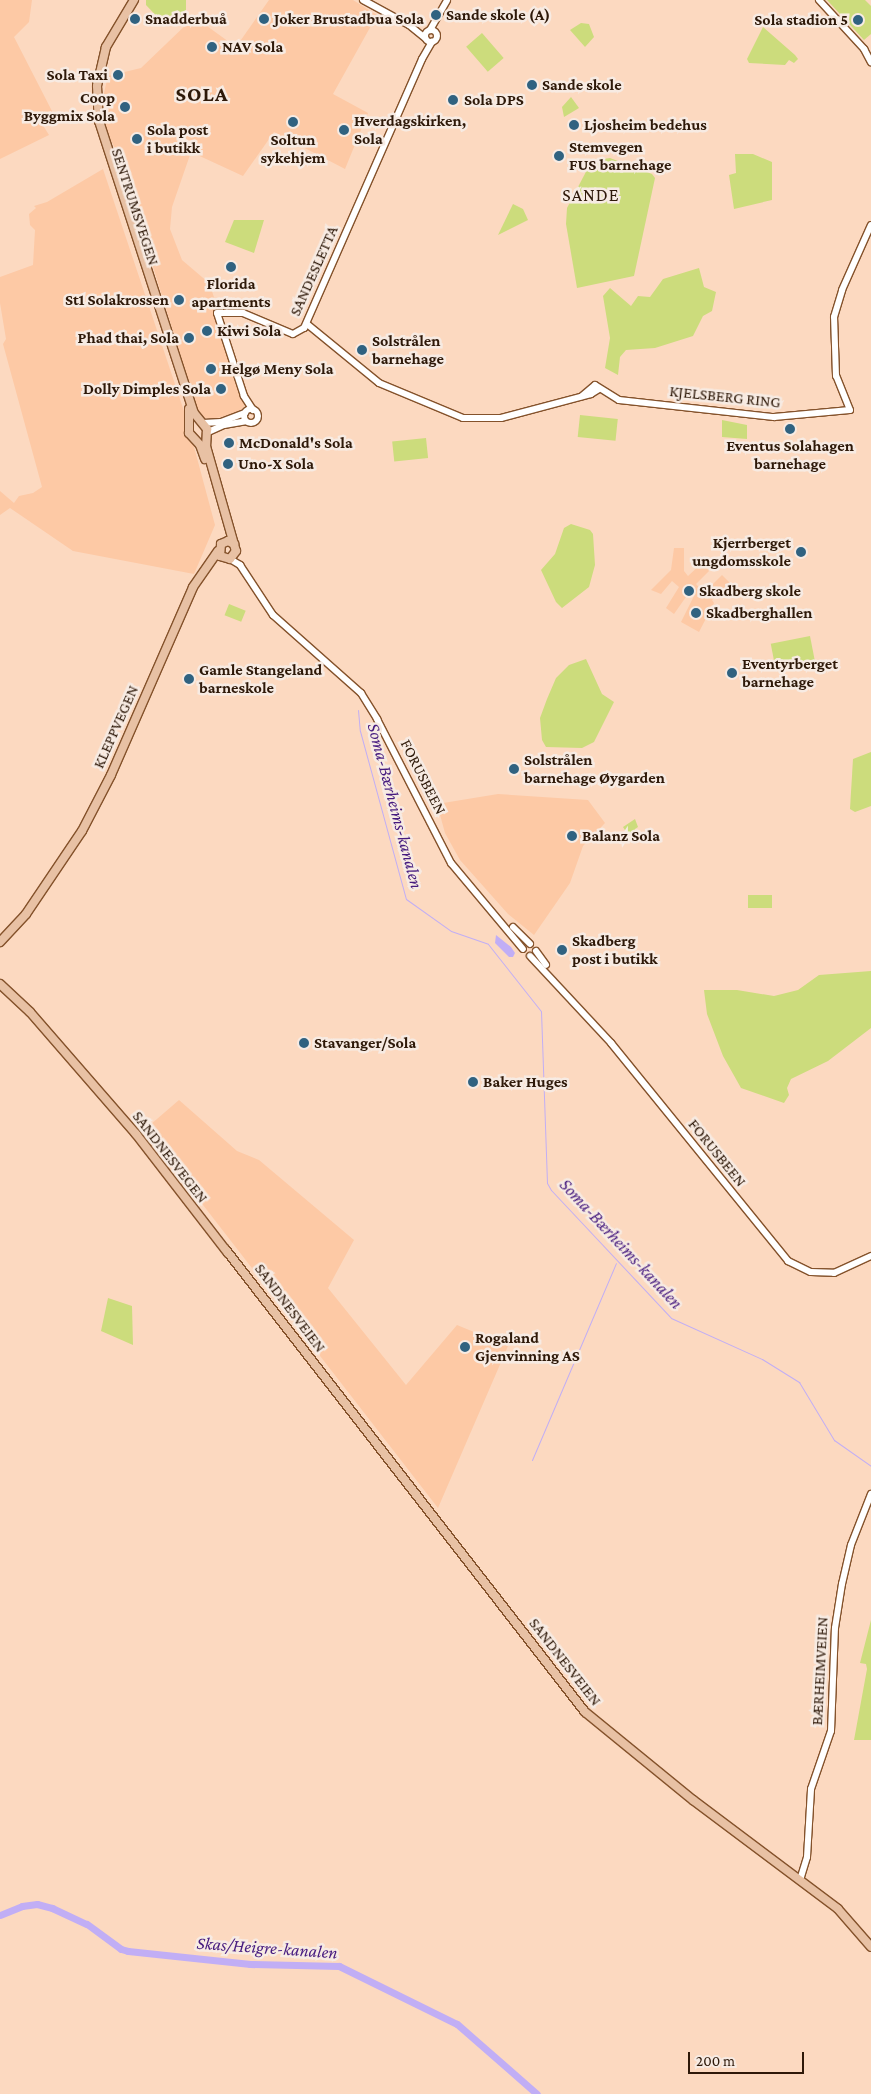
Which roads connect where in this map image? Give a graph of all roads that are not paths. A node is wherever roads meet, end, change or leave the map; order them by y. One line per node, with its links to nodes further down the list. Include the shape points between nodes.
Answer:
1 (128, 0): 17 (main road, SENTRUMSVEGEN, via 102,45 94,80 94,116 104,156)
2 (134, 0): 17 (main road, SENTRUMSVEGEN, via 106,47 97,86 98,121)
3 (363, 0): 7 (street)
4 (448, 0): 6 (street, SANDESLETTA)
5 (819, 0): 11 (street, via 864,49)
6 (442, 12): 8 (street, SANDESLETTA); 9 (street, SANDESLETTA)
7 (409, 25): 8 (street); 10 (street)
8 (429, 31): 9 (street); 10 (street, SANDESLETTA)
9 (437, 35): 10 (street, SANDESLETTA)
10 (428, 40): 13 (street, SANDESLETTA)
11 (871, 62)
12 (871, 225): 13 (street, KJELSBERG RING, via 842,290 834,317 836,376 850,410 774,417 619,400 597,387 582,396 497,419 456,416 373,379)
13 (307, 324): 14 (street, SANDESLETTA, via 299,333 293,334 243,312 216,313)
14 (244, 396): 15 (street, SANDESLETTA); 16 (street, SANDESLETTA)
15 (253, 410): 16 (street); 16 (street, via 257,420 252,423)
16 (245, 416): 17 (street); 18 (street)
17 (198, 423): 18 (main road, SENTRUMSVEGEN); 19 (main road, SENTRUMSVEGEN, via 190,433)
18 (206, 434): 19 (main road); 21 (main road, SENTRUMSVEGEN)
19 (195, 439): 20 (main road, SENTRUMSVEGEN, via 202,451 223,517 225,531)
20 (219, 547): 21 (main road, via 228,542); 22 (main road); 23 (main road, KLEPPVEGEN)
21 (235, 548): 22 (main road); 24 (street, FORUSBEEN, via 258,589)
22 (228, 559): 23 (main road); 24 (street, FORUSBEEN, via 240,566 260,600)
23 (211, 565): 26 (main road, KLEPPVEGEN, via 193,587 91,816)
24 (288, 629): 25 (street, FORUSBEEN, via 348,679 366,700)
25 (448, 855): 29 (street, FORUSBEEN); 30 (street, FORUSBEEN, via 457,871)
26 (38, 896): 27 (main road, KLEPPVEGEN); 28 (main road, KLEPPVEGEN)
27 (0, 935)
28 (0, 942)
29 (530, 944): 30 (street); 31 (street, FORUSBEEN)
30 (523, 949): 32 (street, FORUSBEEN)
31 (536, 951): 32 (street); 35 (street, FORUSBEEN)
32 (530, 956): 35 (street, FORUSBEEN)
33 (0, 984): 36 (main road, SANDNESVEGEN)
34 (0, 989): 36 (main road, SANDNESVEGEN)
35 (566, 992): 38 (street, FORUSBEEN, via 788,1261 811,1272 834,1273)
36 (21, 1003): 37 (main road, SANDNESVEGEN, via 136,1134)
37 (226, 1250): 39 (main road, SANDNESVEGEN); 40 (main road, SANDNESVEIEN)
38 (871, 1256)
39 (288, 1337): 40 (main road, SANDNESVEIEN)
40 (329, 1386): 42 (main road, SANDNESVEIEN, via 589,1716)
41 (871, 1494): 42 (street, BÆRHEIMVEIEN, via 851,1545 842,1584 836,1628 831,1731 811,1789 807,1857)
42 (800, 1880): 43 (main road, SANDNESVEIEN, via 838,1909)
43 (871, 1947)

